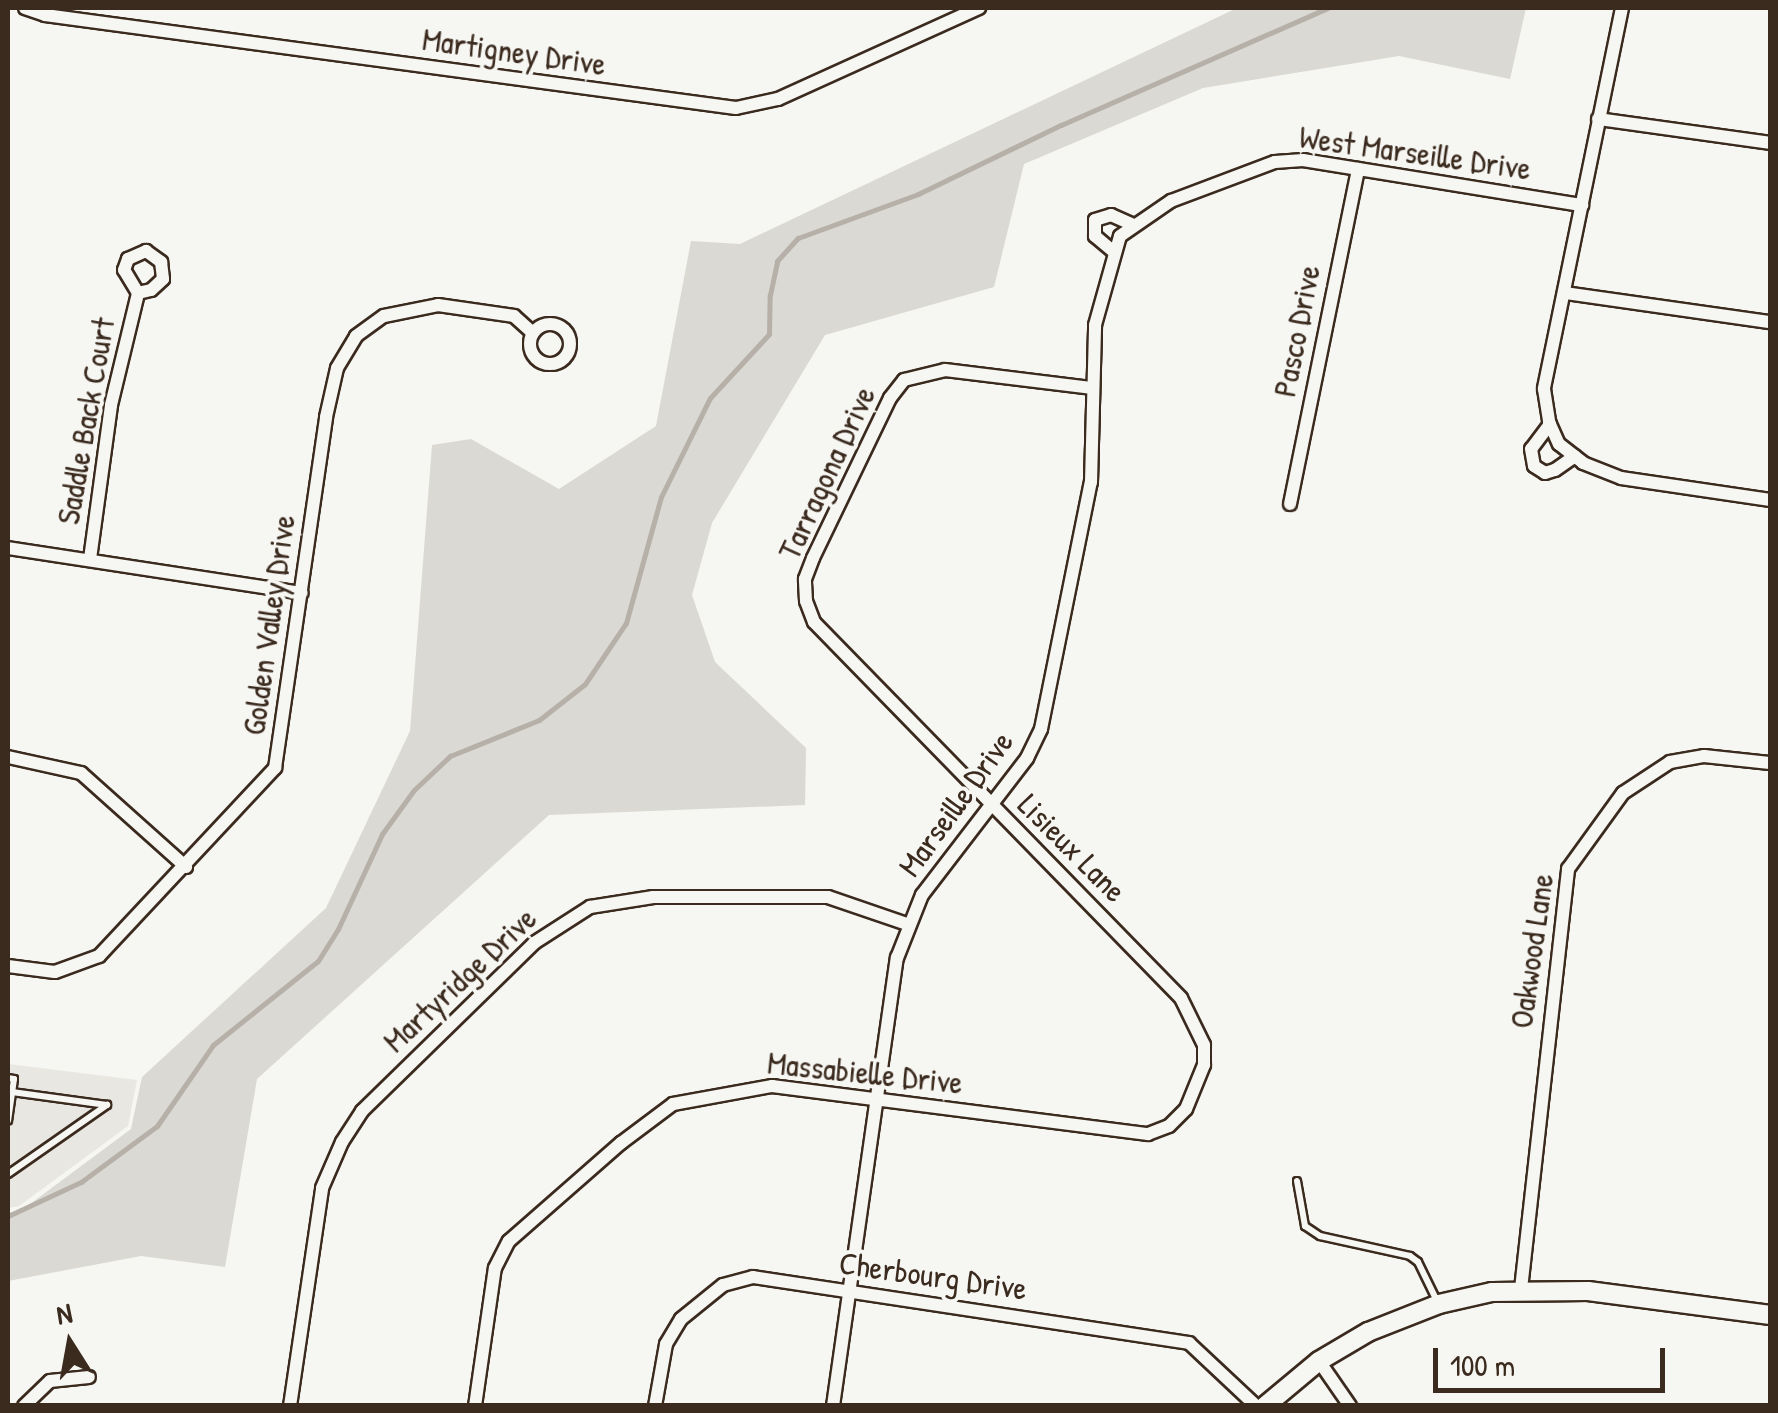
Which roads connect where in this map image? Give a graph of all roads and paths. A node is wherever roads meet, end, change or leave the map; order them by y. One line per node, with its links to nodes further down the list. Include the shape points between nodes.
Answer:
1 (25, 8): 2 (street, Martigney Drive, via 736,108 778,99)
2 (979, 8)
3 (1622, 8): 4 (street)
4 (1598, 119): 5 (street); 7 (street)
5 (1770, 144)
6 (1358, 170): 7 (street, West Marseille Drive); 8 (street, West Marseille Drive, via 1275,162 1170,201); 19 (street, Pasco Drive)
7 (1582, 205): 12 (street)
8 (1134, 225): 9 (street, West Marseille Drive); 10 (street, West Marseille Drive, via 1111,215 1096,220 1095,236)
9 (1120, 236): 10 (street, Marseille Drive)
10 (1114, 252): 15 (street, Marseille Drive, via 1094,326)
11 (138, 293): 21 (street, Saddle Back Court, via 111,405)
12 (1565, 293): 13 (street); 16 (street, via 1544,389)
13 (1770, 322)
14 (534, 332): 22 (street, Golden Valley Drive, via 514,316 438,305 384,316 356,336 337,368 326,417)
15 (1090, 388): 23 (street, Tarragona Drive, via 946,370 904,380 813,558); 26 (street, Marseille Drive, via 1091,482 1042,729)
16 (1550, 424): 17 (street, via 1559,444); 17 (street, via 1531,449 1534,466 1545,473)
17 (1575, 456): 18 (street, via 1620,478)
18 (1770, 500)
19 (1290, 504)
20 (8, 548): 21 (street)
21 (90, 560): 22 (street)
22 (302, 593): 27 (street, Golden Valley Drive, via 275,768)
23 (806, 602): 26 (street, Lisieux Lane, via 814,622)
24 (8, 757): 27 (street, via 81,773)
25 (1770, 763): 37 (street, Oakwood Lane, via 1704,756 1670,762 1623,793 1568,869)
26 (991, 806): 28 (street, Marseille Drive, via 922,894); 33 (street, Lisieux Lane, via 1181,998 1204,1045 1204,1065)
27 (186, 868): 29 (street, Golden Valley Drive, via 99,956 55,972)
28 (908, 924): 32 (street, Marseille Drive); 44 (street, Martyridge Drive, via 828,897 653,898 590,907 534,943 362,1110 342,1142 322,1188)
29 (8, 966)
30 (11, 1078): 31 (lane)
31 (12, 1092): 34 (lane); 35 (lane, via 108,1105)
32 (875, 1099): 33 (street, Massabielle Drive, via 1148,1134); 38 (street, Marseille Drive); 45 (street, Massabielle Drive, via 772,1086 738,1089 673,1104 621,1142 510,1241 496,1268)
33 (1186, 1109)
34 (8, 1121)
35 (8, 1174)
36 (1297, 1182): 39 (lane, via 1305,1226 1320,1236 1410,1256)
37 (1521, 1289): 39 (street); 40 (street, via 1588,1290)
38 (849, 1292): 46 (street, Cherbourg Drive, via 753,1277 723,1285 681,1320 666,1344); 47 (street, Marseille Drive); 48 (street, Cherbourg Drive, via 1189,1344)
39 (1439, 1304): 41 (street, via 1368,1332)
40 (1770, 1315)
41 (1319, 1361): 49 (street); 50 (street)
42 (89, 1377): 43 (street, via 50,1381)
43 (24, 1406)
44 (290, 1406)
45 (475, 1406)
46 (656, 1406)
47 (834, 1406)
48 (1256, 1406)
49 (1265, 1406)
50 (1350, 1406)

